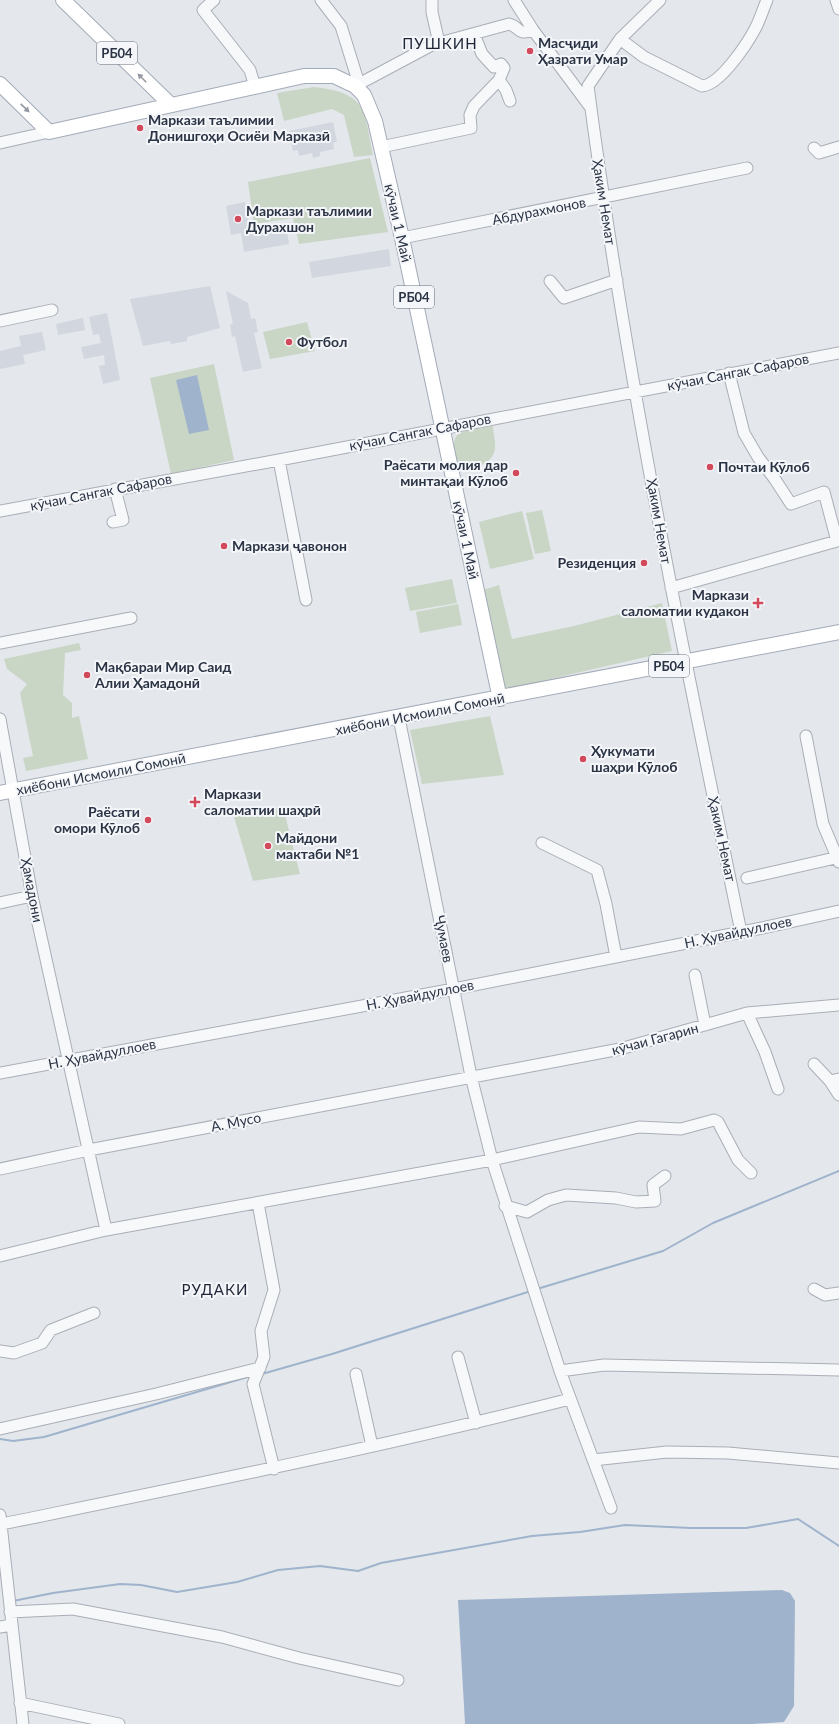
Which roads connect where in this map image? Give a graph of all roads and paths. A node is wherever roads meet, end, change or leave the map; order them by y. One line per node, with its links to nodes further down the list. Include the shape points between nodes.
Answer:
1 (63, 0): 19 (main road, РБ04, one-way to 1)
2 (214, 0): 17 (street, via 203,10 250,70)
3 (321, 0): 16 (street, via 341,26)
4 (432, 0): 13 (street)
5 (660, 0): 12 (street, Ҳаким Немат)
6 (767, 0): 12 (street, via 756,28 742,49 719,77 706,86 644,57)
7 (836, 0): 9 (street)
8 (518, 2): 10 (street)
9 (839, 9)
10 (532, 30): 11 (street, via 520,32 509,24); 20 (street)
11 (474, 34): 13 (street); 14 (street, via 482,54 494,67 501,64 504,68)
12 (620, 38): 20 (street, Ҳаким Немат, via 588,86)
13 (439, 43): 16 (street)
14 (499, 80): 18 (street); 23 (street, via 474,106 470,115 471,128)
15 (0, 84): 21 (main road, one-way to 21)
16 (357, 85): 17 (main road, кӯчаи 1 Май / РБ04, via 334,76 321,75 304,76); 23 (main road, кӯчаи 1 Май / РБ04, via 371,108)
17 (255, 87): 19 (main road, кӯчаи 1 Май / РБ04)
18 (510, 101)
19 (171, 104): 21 (main road, кӯчаи 1 Май)
20 (591, 108): 27 (street, Ҳаким Немат)
21 (49, 132): 22 (street)
22 (0, 143)
23 (381, 147): 28 (main road, кӯчаи 1 Май / РБ04)
24 (839, 147): 25 (street, via 819,153)
25 (814, 148)
26 (747, 168): 27 (street, Абдурахмонов)
27 (603, 198): 28 (street, Абдурахмонов); 29 (street, Ҳаким Немат)
28 (402, 238): 36 (main road, кӯчаи 1 Май / РБ04)
29 (617, 280): 30 (street, via 564,298); 35 (street, Ҳаким Немат)
30 (550, 281)
31 (52, 310): 32 (street)
32 (0, 321)
33 (839, 353): 34 (street, кӯчаи Сангак Сафаров)
34 (729, 373): 35 (street, кӯчаи Сангак Сафаров); 41 (street, via 744,433 758,457 791,504 824,492 837,541)
35 (636, 391): 36 (street, кӯчаи Сангак Сафаров); 41 (street, Ҳаким Немат)
36 (441, 428): 37 (street, кӯчаи Сангак Сафаров); 47 (main road, кӯчаи 1 Май / РБ04)
37 (279, 460): 38 (street, кӯчаи Сангак Сафаров); 42 (street)
38 (115, 489): 39 (street, кӯчаи Сангак Сафаров); 40 (street, via 123,520)
39 (0, 511)
40 (113, 522)
41 (671, 588): 46 (street, Ҳаким Немат)
42 (306, 600)
43 (131, 618): 45 (street)
44 (839, 632): 46 (main road, хиёбони Исмоили Сомонӣ / РБ04)
45 (0, 643)
46 (685, 662): 47 (main road, хиёбони Исмоили Сомонӣ / РБ04); 59 (street, Ҳаким Немат)
47 (500, 699): 48 (main road, хиёбони Исмоили Сомонӣ)
48 (399, 718): 51 (main road, хиёбони Исмоили Сомонӣ); 62 (street, Ҷумаев)
49 (0, 719): 51 (street, Ҳамадони)
50 (806, 736): 54 (street, via 822,824)
51 (14, 790): 52 (main road, хиёбони Исмоили Сомонӣ); 56 (street, Ҳамадони)
52 (0, 793)
53 (542, 843): 60 (street, via 597,870)
54 (838, 859): 55 (street)
55 (747, 878)
56 (32, 896): 57 (street); 66 (street, Ҳамадони)
57 (0, 903)
58 (839, 911): 59 (street, Н. Ҳувайдуллоев)
59 (741, 932): 60 (street, Н. Ҳувайдуллоев)
60 (616, 957): 62 (street, Н. Ҳувайдуллоев)
61 (695, 975): 65 (street)
62 (454, 989): 66 (street, Н. Ҳувайдуллоев); 69 (street, Ҷумаев)
63 (839, 1005): 64 (street, кӯчаи Гагарин)
64 (747, 1013): 65 (street, кӯчаи Гагарин); 71 (street)
65 (705, 1025): 69 (street, кӯчаи Гагарин, via 620,1049)
66 (68, 1061): 68 (street, Н. Ҳувайдуллоев); 73 (street, Ҳамадони)
67 (814, 1064): 70 (street)
68 (0, 1073)
69 (471, 1076): 73 (street, А. Мусо); 74 (street, Ҷумаев)
70 (835, 1080): 72 (street)
71 (778, 1089)
72 (839, 1095)
73 (89, 1150): 75 (street, А. Мусо); 80 (street, Ҳамадони)
74 (492, 1160): 76 (street, via 639,1127 681,1129 714,1120 718,1122 738,1160); 78 (street); 79 (street, Ҷумаев)
75 (0, 1169)
76 (751, 1173)
77 (665, 1176): 79 (street, via 653,1185 655,1201 636,1202 566,1194 548,1200 527,1212)
78 (258, 1202): 80 (street); 87 (street, via 274,1290 261,1331 264,1357)
79 (505, 1206): 89 (street, Ҷумаев)
80 (106, 1230): 81 (street)
81 (0, 1256)
82 (814, 1289): 83 (street, via 825,1295)
83 (839, 1293)
84 (94, 1313): 85 (street, via 51,1330 42,1343 14,1354)
85 (0, 1351)
86 (458, 1357): 92 (street)
87 (260, 1368): 93 (street); 97 (street, via 253,1384)
88 (839, 1370): 89 (street, via 604,1365)
89 (560, 1371): 91 (street, Ҷумаев)
90 (356, 1374): 94 (street)
91 (570, 1399): 92 (street); 95 (street, Ҷумаев)
92 (476, 1423): 94 (street)
93 (0, 1429)
94 (372, 1446): 97 (street)
95 (593, 1460): 96 (street, via 667,1452 728,1453); 98 (street, Ҷумаев)
96 (839, 1463)
97 (274, 1469): 99 (street)
98 (611, 1508)
99 (1, 1519): 100 (street)
100 (10, 1609): 101 (street); 102 (street, via 73,1609 222,1637 299,1658)
101 (6, 1626): 103 (street)
102 (398, 1680)
103 (20, 1703): 104 (street); 105 (street)
104 (23, 1724)
105 (120, 1724)

